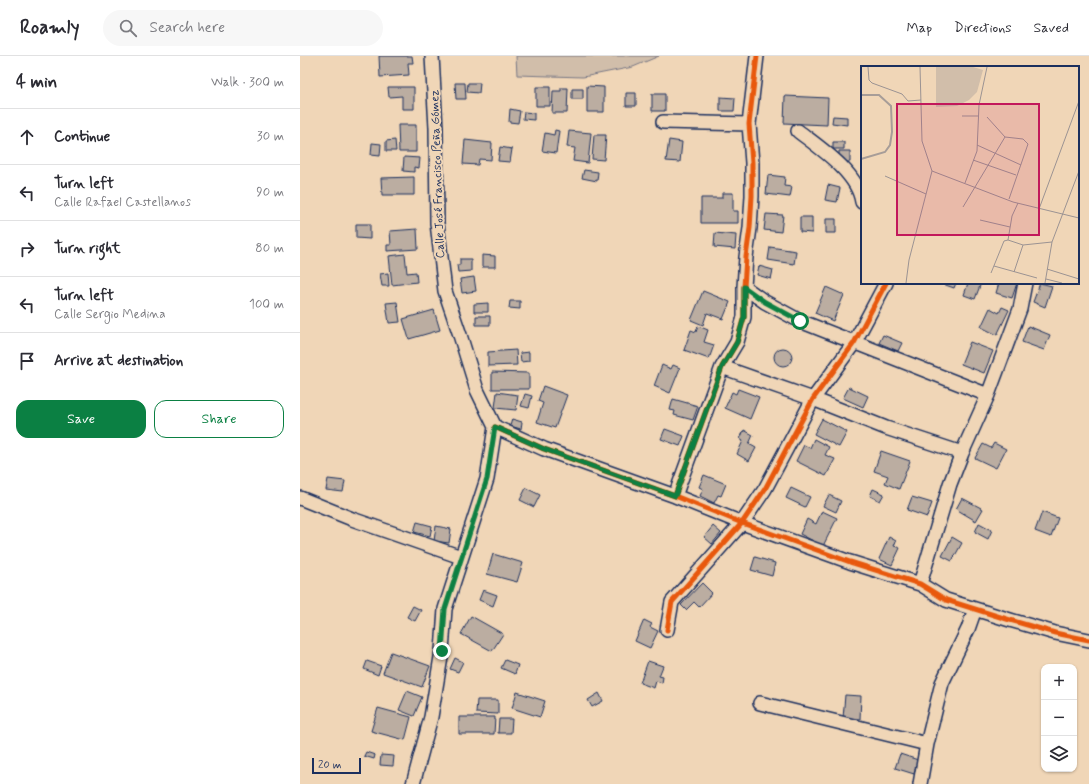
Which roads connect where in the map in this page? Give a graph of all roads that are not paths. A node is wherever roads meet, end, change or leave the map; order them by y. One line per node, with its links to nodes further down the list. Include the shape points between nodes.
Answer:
1 (432, 56): 14 (street, Calle José Francisco Peña Gómez, via 436,128 436,223 445,291 477,390)
2 (757, 56): 4 (street)
3 (663, 122): 4 (street)
4 (749, 124): 9 (street, via 752,196)
5 (798, 131): 6 (street, via 828,154 849,175)
6 (861, 196)
7 (885, 284): 10 (street)
8 (1025, 284): 12 (street, via 1020,309)
9 (744, 287): 10 (street, via 800,321); 11 (street, via 744,317 737,342)
10 (854, 343): 12 (street); 13 (street)
11 (722, 367): 13 (street); 16 (street)
12 (988, 395): 15 (street)
13 (813, 399): 15 (street, via 886,428); 18 (street, via 765,489)
14 (495, 427): 16 (street, via 544,449); 19 (street, via 487,479)
15 (962, 453): 20 (street)
16 (675, 496): 18 (street)
17 (300, 498): 19 (street, via 367,525)
18 (742, 523): 20 (street); 22 (street, via 672,602)
19 (461, 557): 26 (street, via 445,609 442,651 431,717)
20 (920, 584): 21 (street, via 946,600)
21 (975, 609): 23 (street, via 1055,633); 25 (street, via 942,683)
22 (667, 630)
23 (1089, 640)
24 (760, 703): 25 (street)
25 (927, 744): 27 (street)
26 (413, 784)
27 (920, 784)

